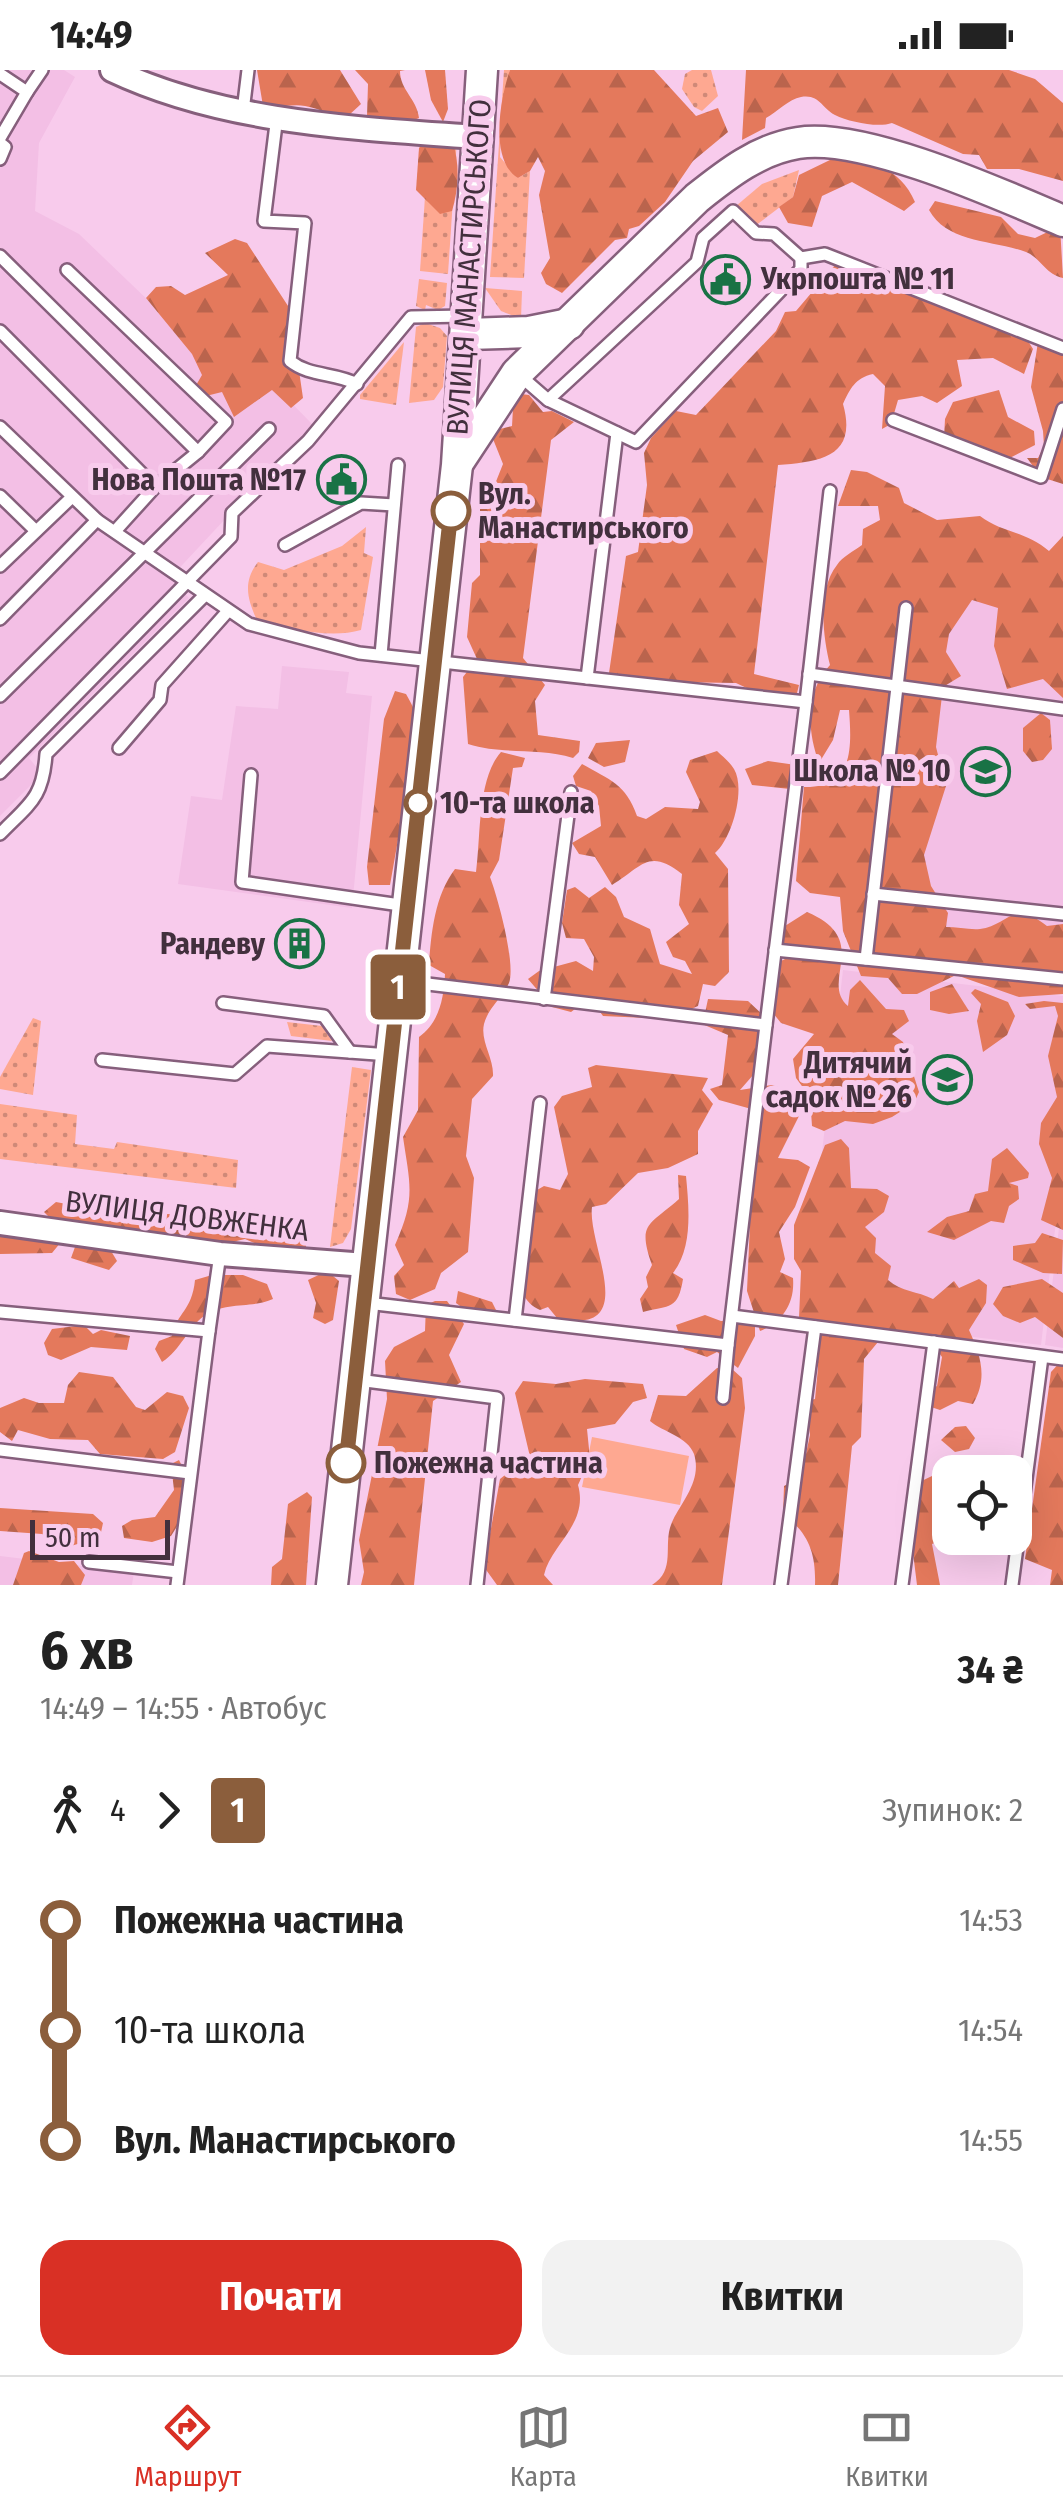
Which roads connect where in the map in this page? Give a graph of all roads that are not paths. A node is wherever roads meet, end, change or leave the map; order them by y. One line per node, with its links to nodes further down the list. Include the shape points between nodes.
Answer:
1 (42, 70): 6 (lane)
2 (112, 70): 7 (street, via 162,94)
3 (248, 70): 7 (lane)
4 (482, 70): 9 (main road, ВУЛИЦЯ МАНАСТИРСЬКОГО)
5 (0, 74): 6 (lane)
6 (27, 92): 10 (lane)
7 (242, 111): 8 (street)
8 (276, 116): 9 (street); 22 (lane, via 264,220 305,223 290,361 304,372 341,375)
9 (476, 137): 17 (main road, ВУЛИЦЯ МАНАСТИРСЬКОГО)
10 (0, 140): 11 (lane)
11 (0, 160)
12 (1063, 221): 16 (main road, via 958,176 800,142 729,172)
13 (0, 256): 29 (lane)
14 (800, 258): 19 (lane, via 825,254); 23 (lane, via 774,234 756,234 732,211 703,238 697,262); 28 (lane, via 800,269 636,442)
15 (67, 270): 29 (lane, via 226,422)
16 (569, 324): 17 (main road); 21 (main road)
17 (476, 328): 20 (main road, ВУЛИЦЯ МАНАСТИРСЬКОГО); 21 (main road, via 507,342); 22 (lane, via 412,317)
18 (0, 331): 32 (lane)
19 (1063, 348)
20 (464, 371): 21 (main road, via 494,390); 31 (main road, ВУЛИЦЯ МАНАСТИРСЬКОГО)
21 (512, 380): 23 (lane); 31 (main road)
22 (357, 384): 43 (lane, via 232,514 231,538)
23 (548, 400): 28 (lane)
24 (1063, 409): 25 (lane, via 1042,477)
25 (892, 420)
26 (0, 428): 35 (lane)
27 (268, 430): 41 (lane)
28 (617, 433): 51 (lane)
29 (198, 452): 32 (lane)
30 (398, 465): 36 (lane)
31 (457, 465): 49 (main road, ВУЛИЦЯ МАНАСТИРСЬКОГО)
32 (155, 487): 38 (lane)
33 (830, 491): 50 (lane)
34 (0, 496): 39 (lane)
35 (72, 496): 37 (lane); 39 (lane)
36 (394, 506): 40 (lane, via 361,502); 48 (lane)
37 (98, 520): 38 (lane); 47 (lane)
38 (116, 529): 41 (lane)
39 (36, 531): 42 (lane)
40 (285, 545)
41 (144, 552): 43 (lane); 53 (lane)
42 (0, 566)
43 (189, 584): 44 (lane); 57 (lane)
44 (204, 595): 46 (lane); 60 (lane, via 46,754 44,780 30,808)
45 (906, 608): 52 (lane)
46 (228, 611): 48 (lane, via 301,641); 56 (lane, via 162,685 160,700)
47 (0, 619)
48 (382, 655): 49 (lane)
49 (434, 662): 51 (lane); 62 (main road, ВУЛИЦЯ МАНАСТИРСЬКОГО)
50 (809, 674): 52 (lane); 54 (lane)
51 (587, 678): 54 (lane)
52 (897, 686): 55 (lane); 61 (lane)
53 (0, 696)
54 (806, 702): 64 (lane)
55 (1063, 709)
56 (119, 748)
57 (0, 774)
58 (252, 775): 62 (lane, via 242,882)
59 (571, 792): 68 (lane)
60 (0, 834)
61 (874, 894): 63 (lane); 65 (lane)
62 (406, 906): 67 (main road, ВУЛИЦЯ МАНАСТИРСЬКОГО)
63 (1063, 914)
64 (775, 950): 65 (lane); 70 (lane)
65 (866, 959): 66 (lane)
66 (1063, 979)
67 (398, 980): 68 (lane); 72 (main road, ВУЛИЦЯ МАНАСТИРСЬКОГО)
68 (544, 999): 70 (lane)
69 (223, 1004): 71 (lane, via 324,1016)
70 (766, 1025): 80 (lane)
71 (350, 1052): 72 (lane); 73 (lane, via 267,1046 235,1074)
72 (390, 1055): 77 (main road, ВУЛИЦЯ МАНАСТИРСЬКОГО)
73 (102, 1060)
74 (540, 1103): 81 (lane)
75 (0, 1223): 76 (street, ВУЛИЦЯ ДОВЖЕНКА)
76 (220, 1254): 77 (street, ВУЛИЦЯ ДОВЖЕНКА); 83 (lane)
77 (366, 1265): 78 (main road, ВУЛИЦЯ МАНАСТИРСЬКОГО)
78 (362, 1302): 81 (lane); 88 (main road, ВУЛИЦЯ МАНАСТИРСЬКОГО)
79 (0, 1312): 83 (lane)
80 (732, 1316): 82 (lane); 85 (lane)
81 (515, 1320): 85 (lane)
82 (815, 1327): 84 (lane); 96 (lane)
83 (209, 1332): 91 (lane)
84 (934, 1342): 86 (lane); 97 (lane)
85 (728, 1345): 89 (lane)
86 (1042, 1356): 87 (lane); 98 (lane)
87 (1063, 1360)
88 (354, 1380): 94 (main road, ВУЛИЦЯ МАНАСТИРСЬКОГО); 95 (lane, via 497,1398)
89 (723, 1398)
90 (0, 1450): 91 (lane)
91 (190, 1473): 93 (lane)
92 (90, 1562): 93 (lane)
93 (177, 1579)
94 (332, 1585)
95 (477, 1585)
96 (782, 1585)
97 (902, 1585)
98 (1012, 1585)

